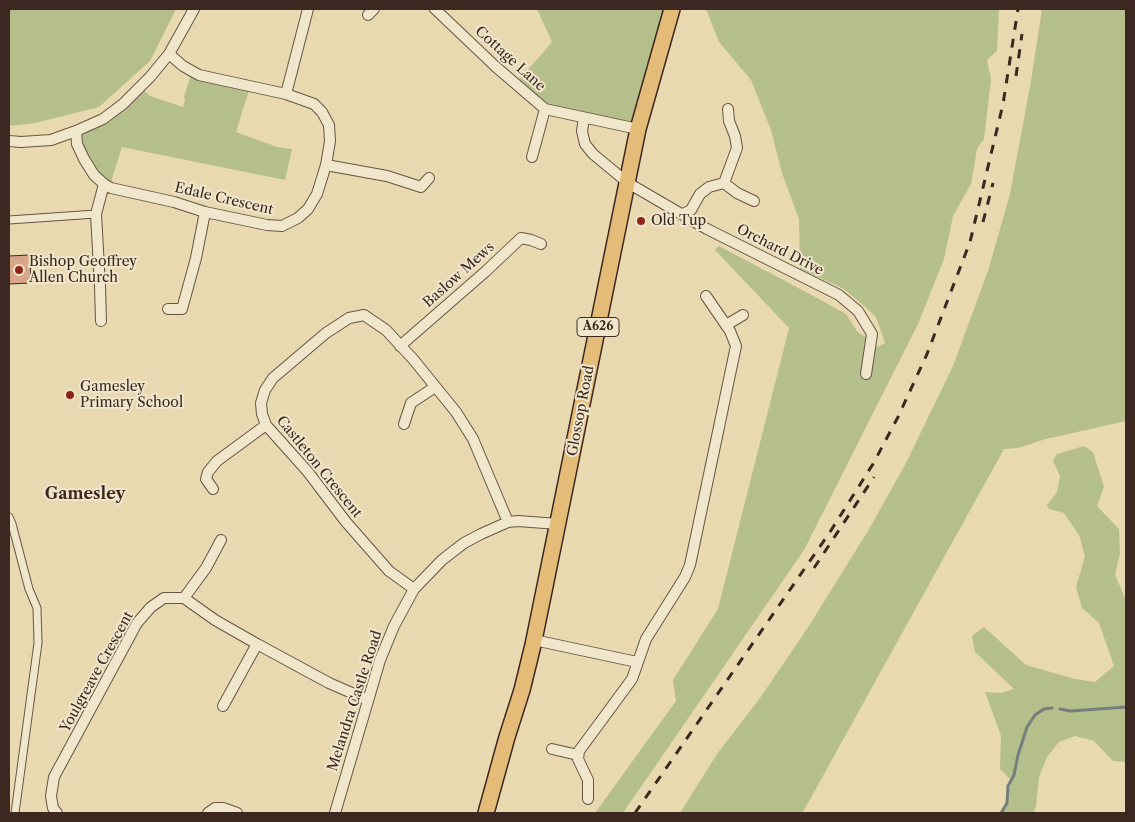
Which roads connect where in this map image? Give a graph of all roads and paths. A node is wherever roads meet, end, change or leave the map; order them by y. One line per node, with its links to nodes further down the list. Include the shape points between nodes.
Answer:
1 (194, 9): 5 (street)
2 (308, 9): 6 (street)
3 (435, 9): 7 (street, Cottage Lane)
4 (672, 9): 10 (main road, Glossop Road / A626)
5 (169, 54): 6 (street, Edale Crescent, via 200,75); 11 (street, via 123,104 103,119)
6 (286, 94): 14 (street, Edale Crescent, via 314,104 322,112 329,125)
7 (545, 109): 9 (street, Cottage Lane); 13 (street, Cottage Lane)
8 (728, 109): 17 (street, via 737,148)
9 (584, 118): 10 (street, Cottage Lane); 16 (street, via 585,144)
10 (638, 129): 16 (main road, Glossop Road / A626)
11 (76, 131): 12 (street, via 50,140); 18 (street, via 84,159)
12 (9, 141)
13 (532, 157)
14 (326, 165): 15 (street, via 387,176 421,187); 20 (street, Edale Crescent, via 317,194 308,209 282,226)
15 (429, 178)
16 (628, 183): 22 (street, Orchard Drive); 38 (main road, Glossop Road / A626)
17 (724, 183): 19 (street, via 737,194); 22 (street, via 709,187 700,194 691,210)
18 (104, 184): 20 (street, Edale Crescent); 21 (street)
19 (754, 201)
20 (205, 212): 26 (street, via 182,309)
21 (96, 214): 23 (street); 28 (street)
22 (683, 214): 31 (street, Orchard Drive, via 839,295 858,311 872,334)
23 (9, 220)
24 (541, 244): 30 (street, Baslow Mews, via 520,238)
25 (706, 296): 29 (street)
26 (168, 309)
27 (743, 315): 29 (street)
28 (101, 321)
29 (726, 325): 44 (street, via 736,346 690,565 646,639)
30 (400, 346): 32 (street, Castleton Crescent); 34 (street, Castleton Crescent, via 386,330 364,315 349,318 326,333 274,378 261,403)
31 (866, 374)
32 (435, 387): 33 (street, via 411,403); 37 (street, Castleton Crescent, via 473,439)
33 (404, 424)
34 (266, 425): 35 (street, via 217,461 206,479); 40 (street, Castleton Crescent, via 389,571)
35 (213, 489)
36 (9, 517): 50 (street, via 37,608 38,643)
37 (508, 522): 38 (street, Melandra Castle Road); 40 (street, Melandra Castle Road, via 464,543)
38 (558, 524): 42 (main road, Glossop Road / A626)
39 (221, 540): 41 (street)
40 (414, 589): 45 (street, Melandra Castle Road, via 394,626)
41 (184, 598): 43 (street); 51 (street, Youlgreave Crescent, via 164,598 137,623 54,777 51,796)
42 (534, 640): 44 (street); 55 (main road, Glossop Road / A626)
43 (256, 644): 45 (street); 46 (street)
44 (637, 662): 48 (street, via 626,689)
45 (368, 700): 54 (street, Melandra Castle Road)
46 (223, 706)
47 (552, 749): 48 (street)
48 (578, 755): 49 (street, via 588,780)
49 (588, 800)
50 (15, 813)
51 (57, 813)
52 (208, 813): 53 (street, via 215,808 231,809)
53 (237, 813)
54 (335, 813)
55 (486, 813)

